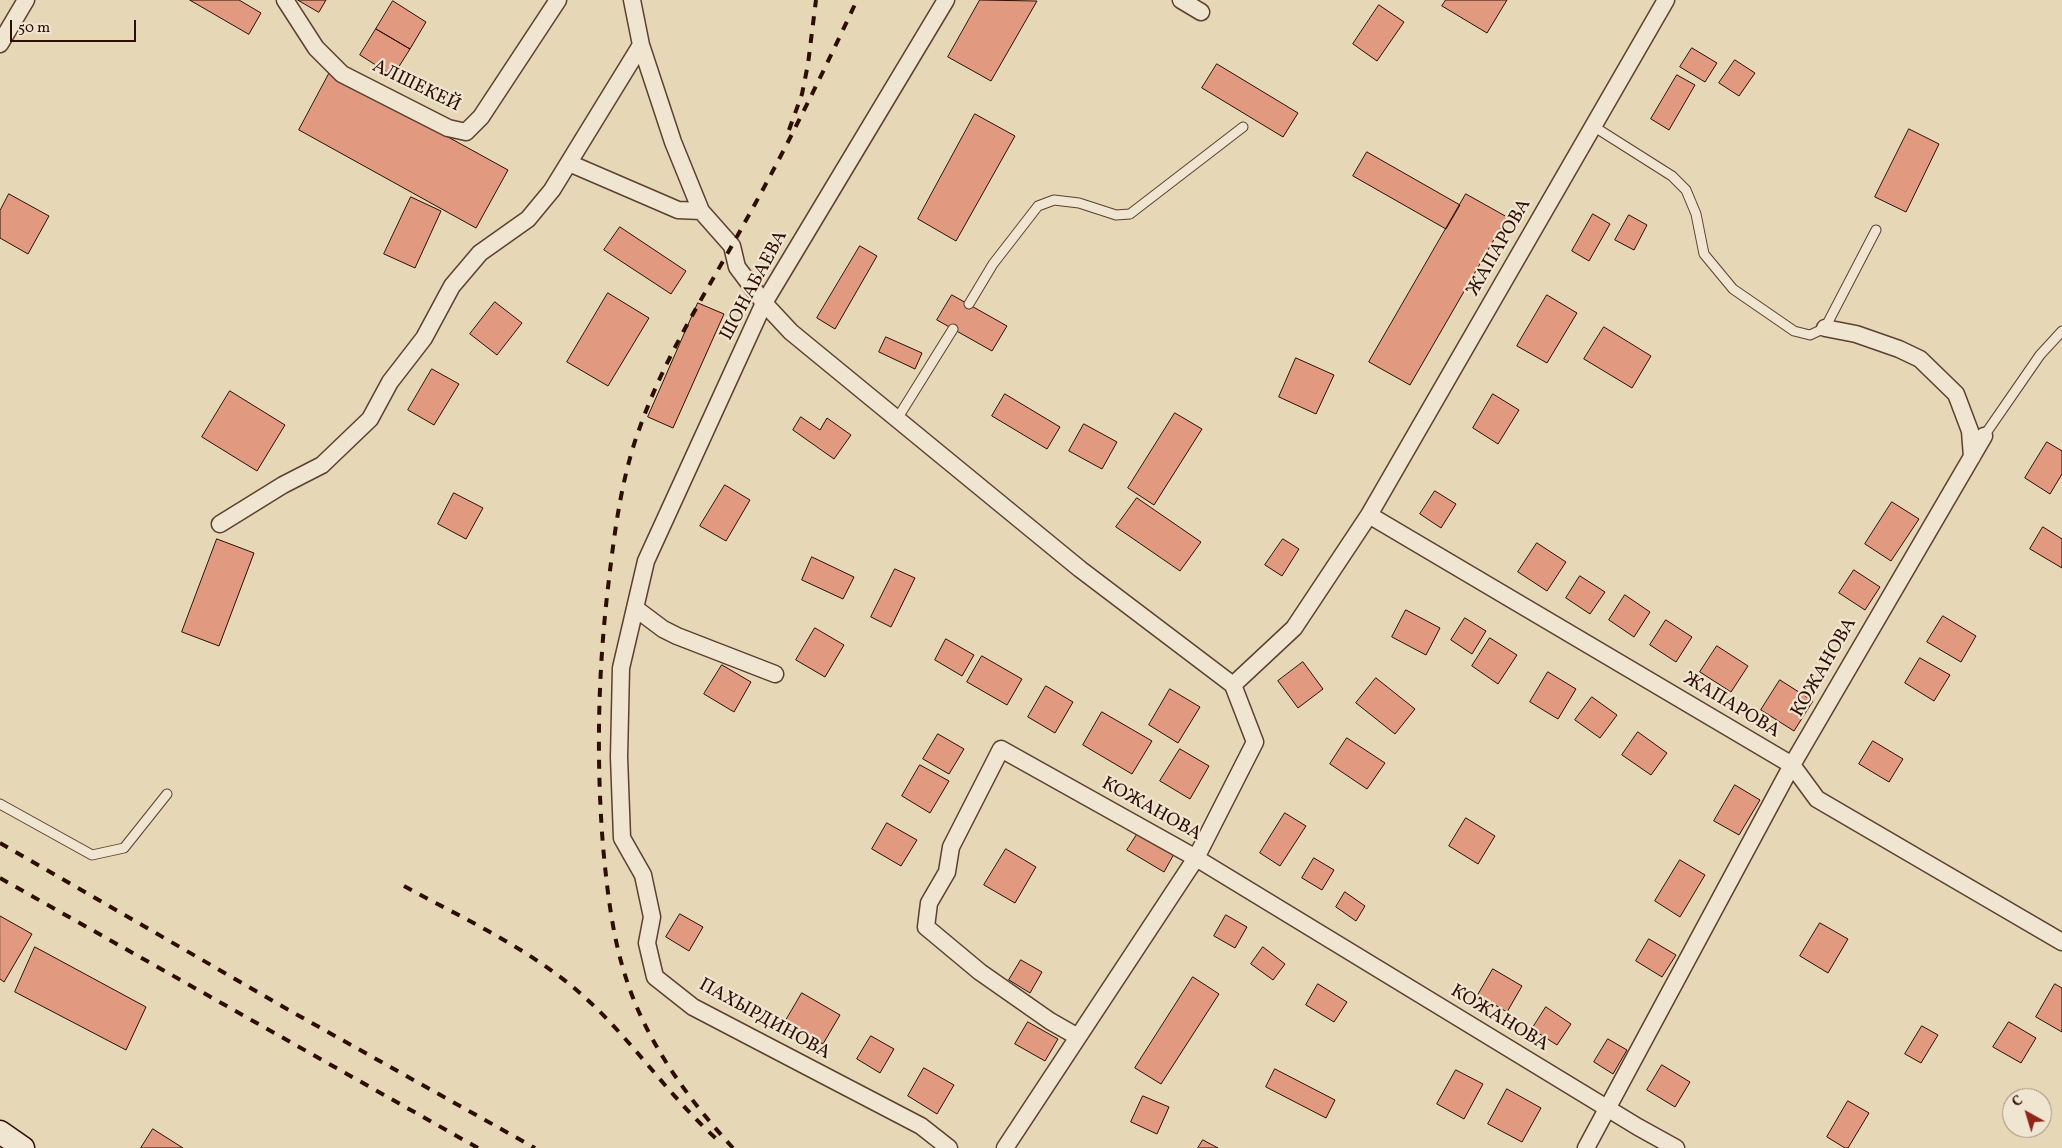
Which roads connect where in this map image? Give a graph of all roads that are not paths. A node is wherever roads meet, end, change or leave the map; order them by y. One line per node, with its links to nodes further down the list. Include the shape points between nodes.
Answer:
1 (26, 0): 9 (street)
2 (284, 0): 3 (street, АЛШЕКЕЙ, via 316,48 342,74 448,128 466,132 481,117)
3 (558, 0)
4 (632, 0): 10 (street)
5 (946, 0): 16 (street, ШОНАБАЕВА)
6 (1181, 0): 8 (street)
7 (1666, 0): 11 (street, ЖАПАРОВА)
8 (1201, 12)
9 (0, 44)
10 (641, 45): 13 (street); 14 (street)
11 (1593, 126): 18 (lane, via 1672,176 1686,190 1696,214 1704,254 1733,289 1794,331 1810,335); 24 (street, ЖАПАРОВА)
12 (1243, 127): 17 (lane, via 1130,214 1116,216 1079,203 1054,200 1038,206 993,264)
13 (569, 163): 14 (street, via 678,210); 25 (street, via 528,219 480,253 452,286 424,338 390,382 370,419 322,465)
14 (701, 210): 16 (street, via 732,246 737,267)
15 (1876, 230): 18 (lane)
16 (764, 303): 21 (street, via 792,332); 26 (street, ШОНАБАЕВА, via 646,561)
17 (969, 304)
18 (1826, 328): 23 (street, via 1856,334 1920,359 1956,394 1970,431)
19 (953, 329): 21 (lane)
20 (2062, 331): 22 (lane, via 2040,355)
21 (897, 419): 28 (street, via 1080,569)
22 (1984, 436): 23 (street, КОЖАНОВА)
23 (1972, 457): 30 (street, КОЖАНОВА)
24 (1369, 515): 28 (street, ЖАПАРОВА, via 1294,628); 30 (street, ЖАПАРОВА)
25 (220, 524)
26 (635, 608): 27 (street, via 677,636); 29 (street, ШОНАБАЕВА, via 621,668)
27 (775, 674)
28 (1233, 685): 33 (street, via 1256,742)
29 (619, 757): 39 (street, ПАХЫРДИНОВА, via 622,838 642,875 652,917 647,943 655,976 693,1007 921,1126)
30 (1792, 765): 34 (street, ЖАПАРОВА, via 1817,799); 36 (street, КОЖАНОВА)
31 (167, 794): 32 (lane, via 124,848 92,855)
32 (0, 804)
33 (1196, 858): 35 (street); 35 (street, КОЖАНОВА, via 1001,749 951,847 946,872 929,903 926,927 980,972); 36 (street, КОЖАНОВА)
34 (2062, 942)
35 (1078, 1037): 40 (street)
36 (1607, 1108): 41 (street, КОЖАНОВА); 42 (street, КОЖАНОВА)
37 (0, 1132): 38 (main road)
38 (23, 1148)
39 (949, 1148)
40 (1005, 1148)
41 (1586, 1148)
42 (1676, 1148)

